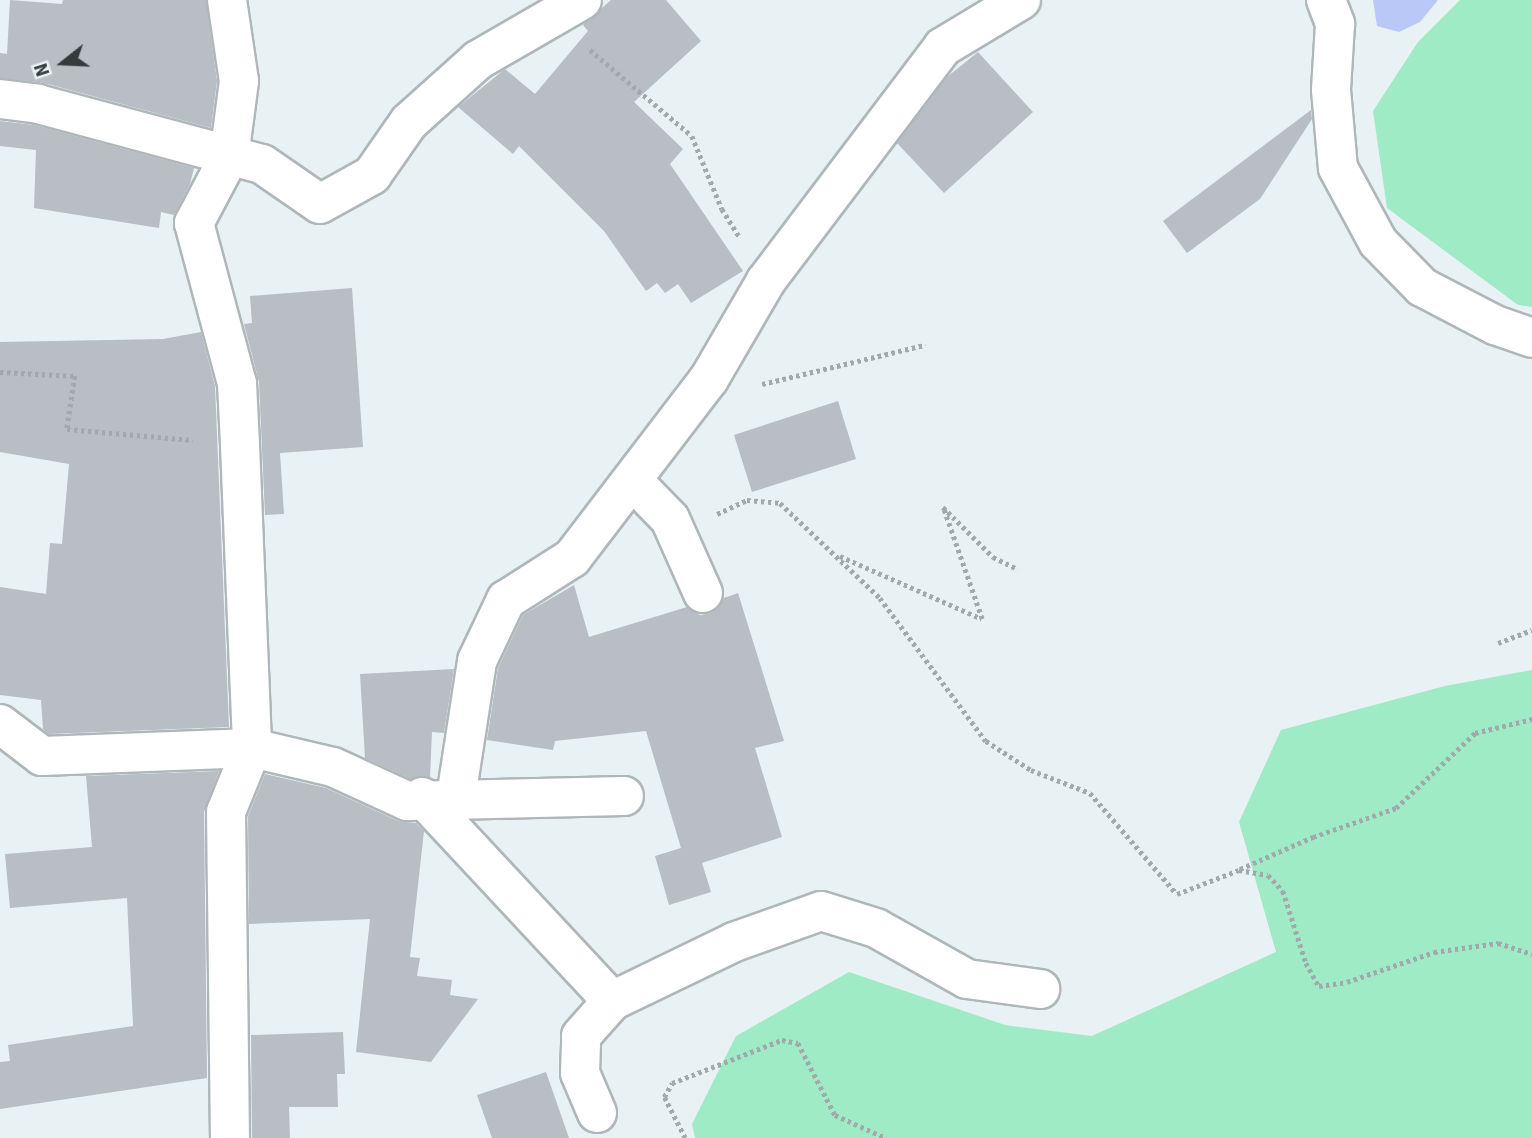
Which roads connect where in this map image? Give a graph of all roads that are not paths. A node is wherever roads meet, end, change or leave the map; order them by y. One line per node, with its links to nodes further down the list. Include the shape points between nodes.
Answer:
1 (227, 0): 6 (street, via 239,81)
2 (1021, 0): 8 (street, via 943,47 765,281 709,379)
3 (1326, 0): 7 (street, via 1335,24 1331,90 1338,168 1378,242 1422,287 1495,325)
4 (567, 9): 6 (street, via 478,60 409,122 372,175 320,204 262,164)
5 (0, 99): 6 (street, via 38,104)
6 (229, 157): 11 (street, via 194,223 237,383)
7 (1532, 338)
8 (632, 480): 9 (street, via 670,519); 13 (street, via 572,558 506,600 477,661)
9 (703, 593)
10 (0, 724): 11 (street, via 42,756)
11 (252, 748): 13 (street, via 333,767 407,801); 17 (street, via 226,812)
12 (624, 796): 13 (street)
13 (439, 797): 15 (street)
14 (1040, 989): 15 (street, via 967,979 876,928 821,911 734,942)
15 (612, 1001): 16 (street, via 580,1036 580,1073)
16 (597, 1112)
17 (230, 1138)

